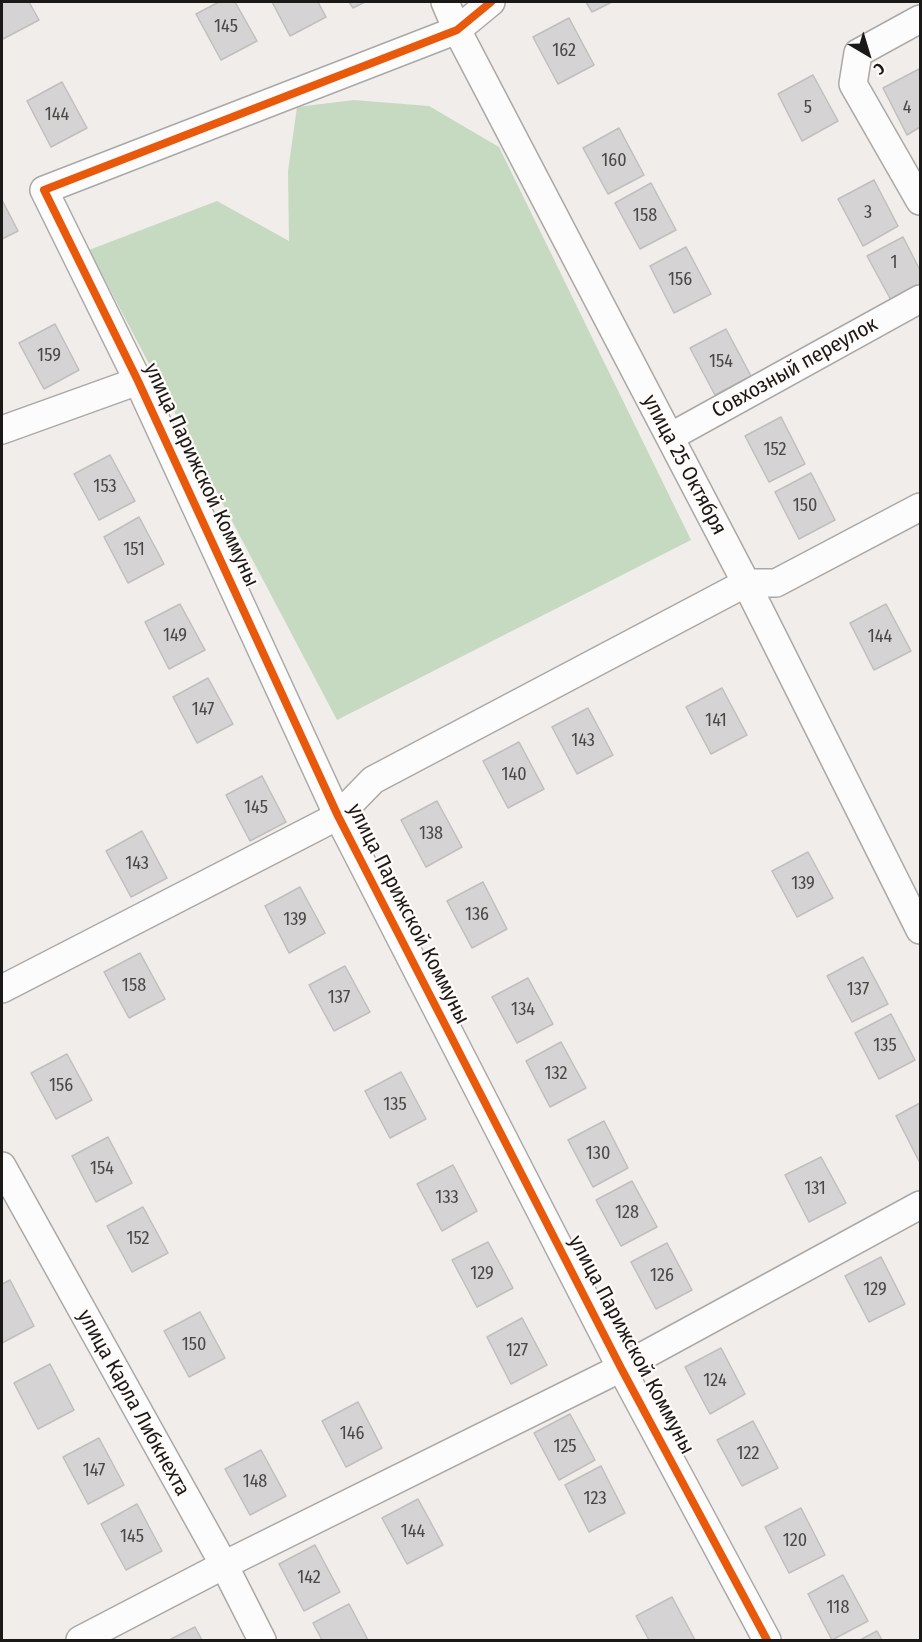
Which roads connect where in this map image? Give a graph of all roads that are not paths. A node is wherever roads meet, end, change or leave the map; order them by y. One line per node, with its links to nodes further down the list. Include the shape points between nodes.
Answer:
1 (444, 2): 4 (street, улица 25 Октября)
2 (491, 2): 4 (street)
3 (921, 19): 5 (street, via 858,53 853,84)
4 (458, 30): 7 (street, улица Парижской Коммуны, via 44,190); 9 (street, улица 25 Октября)
5 (921, 201)
6 (921, 299): 9 (street, Совхозный переулок)
7 (138, 381): 8 (street); 12 (street, улица Парижской Коммуны)
8 (2, 430)
9 (670, 437): 11 (street, улица 25 Октября)
10 (921, 507): 11 (street, via 776,584)
11 (746, 583): 12 (street, via 374,780); 13 (street, улица 25 Октября)
12 (338, 816): 14 (street); 17 (street, улица Парижской Коммуны)
13 (921, 930)
14 (2, 989)
15 (2, 1166): 18 (street, улица Карла Либкнехта)
16 (921, 1205): 17 (street)
17 (621, 1368): 18 (street); 21 (street, улица Парижской Коммуны)
18 (224, 1565): 19 (street); 20 (street, улица Карла Либкнехта)
19 (80, 1641)
20 (262, 1641)
21 (767, 1641)

